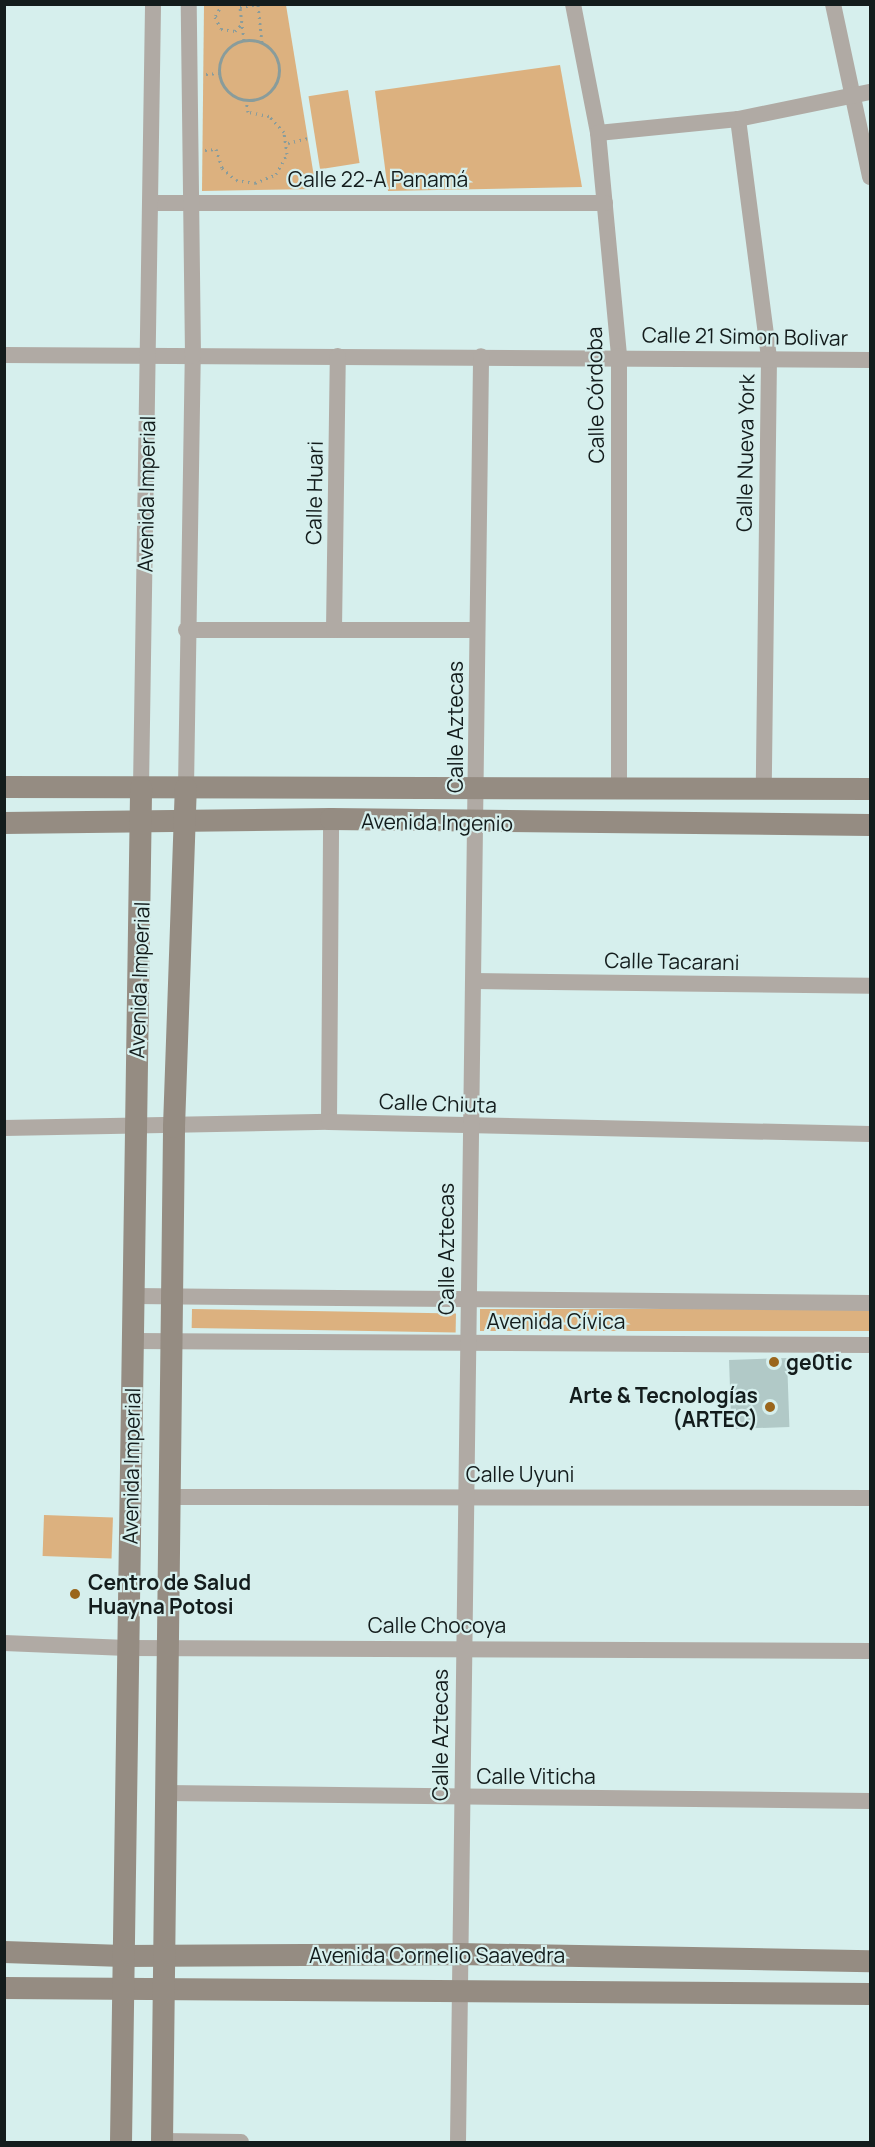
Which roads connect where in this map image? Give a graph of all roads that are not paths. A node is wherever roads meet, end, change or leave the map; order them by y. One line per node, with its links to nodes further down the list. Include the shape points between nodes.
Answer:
1 (153, 4): 12 (street, Avenida Imperial)
2 (189, 4): 10 (street, Avenida Imperial)
3 (573, 4): 8 (street, Calle Córdoba)
4 (832, 4): 6 (street)
5 (870, 92): 6 (street)
6 (852, 95): 7 (street); 9 (street)
7 (738, 119): 8 (street); 19 (street, Calle Nueva York)
8 (598, 133): 11 (street, Calle Córdoba)
9 (870, 177)
10 (193, 201): 11 (street, Calle 22-A Panamá); 12 (street, Calle 22-A Panamá); 15 (street, Avenida Imperial)
11 (605, 202): 18 (street, Calle Córdoba)
12 (151, 203): 14 (street, Avenida Imperial)
13 (4, 355): 14 (street, Calle 21 Simon Bolivar)
14 (148, 355): 15 (street, Calle 21 Simon Bolivar); 25 (street, Avenida Imperial)
15 (193, 356): 16 (street, Calle 21 Simon Bolivar); 21 (street, Avenida Imperial)
16 (338, 356): 17 (street, Calle 21 Simon Bolivar); 22 (street, Calle Huari)
17 (481, 356): 18 (street, Calle 21 Simon Bolivar); 23 (street, Calle Aztecas)
18 (619, 357): 19 (street, Calle 21 Simon Bolivar); 28 (street, Calle Córdoba)
19 (769, 358): 20 (street, Calle 21 Simon Bolivar); 29 (street, Calle Nueva York)
20 (870, 360)
21 (186, 630): 22 (street); 26 (street, Avenida Imperial)
22 (334, 630): 23 (street)
23 (477, 630): 27 (street, Calle Aztecas)
24 (4, 787): 25 (street, Avenida Ingenio)
25 (141, 788): 26 (street, Avenida Ingenio); 32 (street, Avenida Imperial)
26 (186, 788): 27 (street, Avenida Ingenio); 33 (street, Avenida Imperial)
27 (477, 788): 28 (street, Avenida Ingenio); 35 (street, Calle Aztecas)
28 (619, 789): 29 (street, Avenida Ingenio)
29 (764, 789): 30 (street, Avenida Ingenio)
30 (870, 789)
31 (331, 819): 33 (street, Avenida Ingenio); 35 (street, Avenida Ingenio); 39 (street)
32 (144, 820): 33 (street, Avenida Ingenio); 34 (street, Avenida Ingenio); 41 (street, Avenida Imperial)
33 (186, 821): 42 (street, Avenida Imperial)
34 (4, 823)
35 (477, 823): 36 (street, Avenida Ingenio); 37 (street, Calle Aztecas)
36 (870, 825)
37 (474, 981): 38 (street, Calle Tacarani); 40 (street, Calle Aztecas)
38 (870, 986)
39 (329, 1122): 40 (street, Calle Chiuta); 42 (street, Calle Chiuta)
40 (469, 1126): 44 (street, Calle Chiuta); 47 (street, Calle Aztecas)
41 (135, 1127): 42 (street, Calle Chiuta); 43 (street, Calle Chiuta); 45 (street, Avenida Imperial)
42 (174, 1127): 46 (street, Avenida Imperial)
43 (4, 1128)
44 (870, 1134)
45 (135, 1296): 46 (street, Avenida Cívica); 50 (street, Avenida Imperial)
46 (172, 1296): 47 (street, Avenida Cívica); 49 (street, Avenida Imperial)
47 (467, 1299): 48 (street, Avenida Cívica); 51 (street, Calle Aztecas)
48 (870, 1303)
49 (171, 1340): 50 (street, Avenida Cívica); 51 (street, Avenida Cívica); 54 (street, Avenida Imperial)
50 (134, 1341): 58 (street, Avenida Imperial)
51 (469, 1342): 52 (street, Avenida Cívica); 53 (street, Calle Aztecas)
52 (870, 1345)
53 (466, 1496): 54 (street, Calle Uyuni); 55 (street, Calle Uyuni); 57 (street, Calle Aztecas)
54 (169, 1497): 59 (street, Avenida Imperial)
55 (870, 1498)
56 (4, 1643): 58 (street, Calle Chocoya)
57 (463, 1647): 59 (street, Calle Chocoya); 60 (street, Calle Chocoya); 62 (street, Calle Aztecas)
58 (127, 1648): 59 (street, Calle Chocoya); 67 (street, Avenida Imperial)
59 (168, 1648): 61 (street, Avenida Imperial)
60 (870, 1651)
61 (165, 1793): 62 (street, Calle Viticha); 66 (street, Avenida Imperial)
62 (462, 1798): 63 (street, Calle Viticha); 65 (street, Calle Aztecas)
63 (870, 1801)
64 (4, 1952): 67 (street, Avenida Cornelio Saavedra)
65 (459, 1954): 66 (street, Avenida Cornelio Saavedra); 68 (street, Avenida Cornelio Saavedra); 72 (street, Calle Aztecas)
66 (165, 1955): 67 (street, Avenida Cornelio Saavedra); 71 (street, Avenida Imperial)
67 (123, 1956): 70 (street, Avenida Imperial)
68 (870, 1961)
69 (4, 1988): 70 (street, Avenida Cornelio Saavedra)
70 (124, 1989): 71 (street, Avenida Cornelio Saavedra); 74 (street, Avenida Imperial)
71 (164, 1989): 72 (street, Avenida Cornelio Saavedra); 75 (street, Avenida Imperial)
72 (459, 1991): 73 (street, Avenida Cornelio Saavedra); 77 (street, Calle Aztecas)
73 (870, 1994)
74 (121, 2142)
75 (162, 2142): 76 (street)
76 (241, 2142)
77 (458, 2142)

